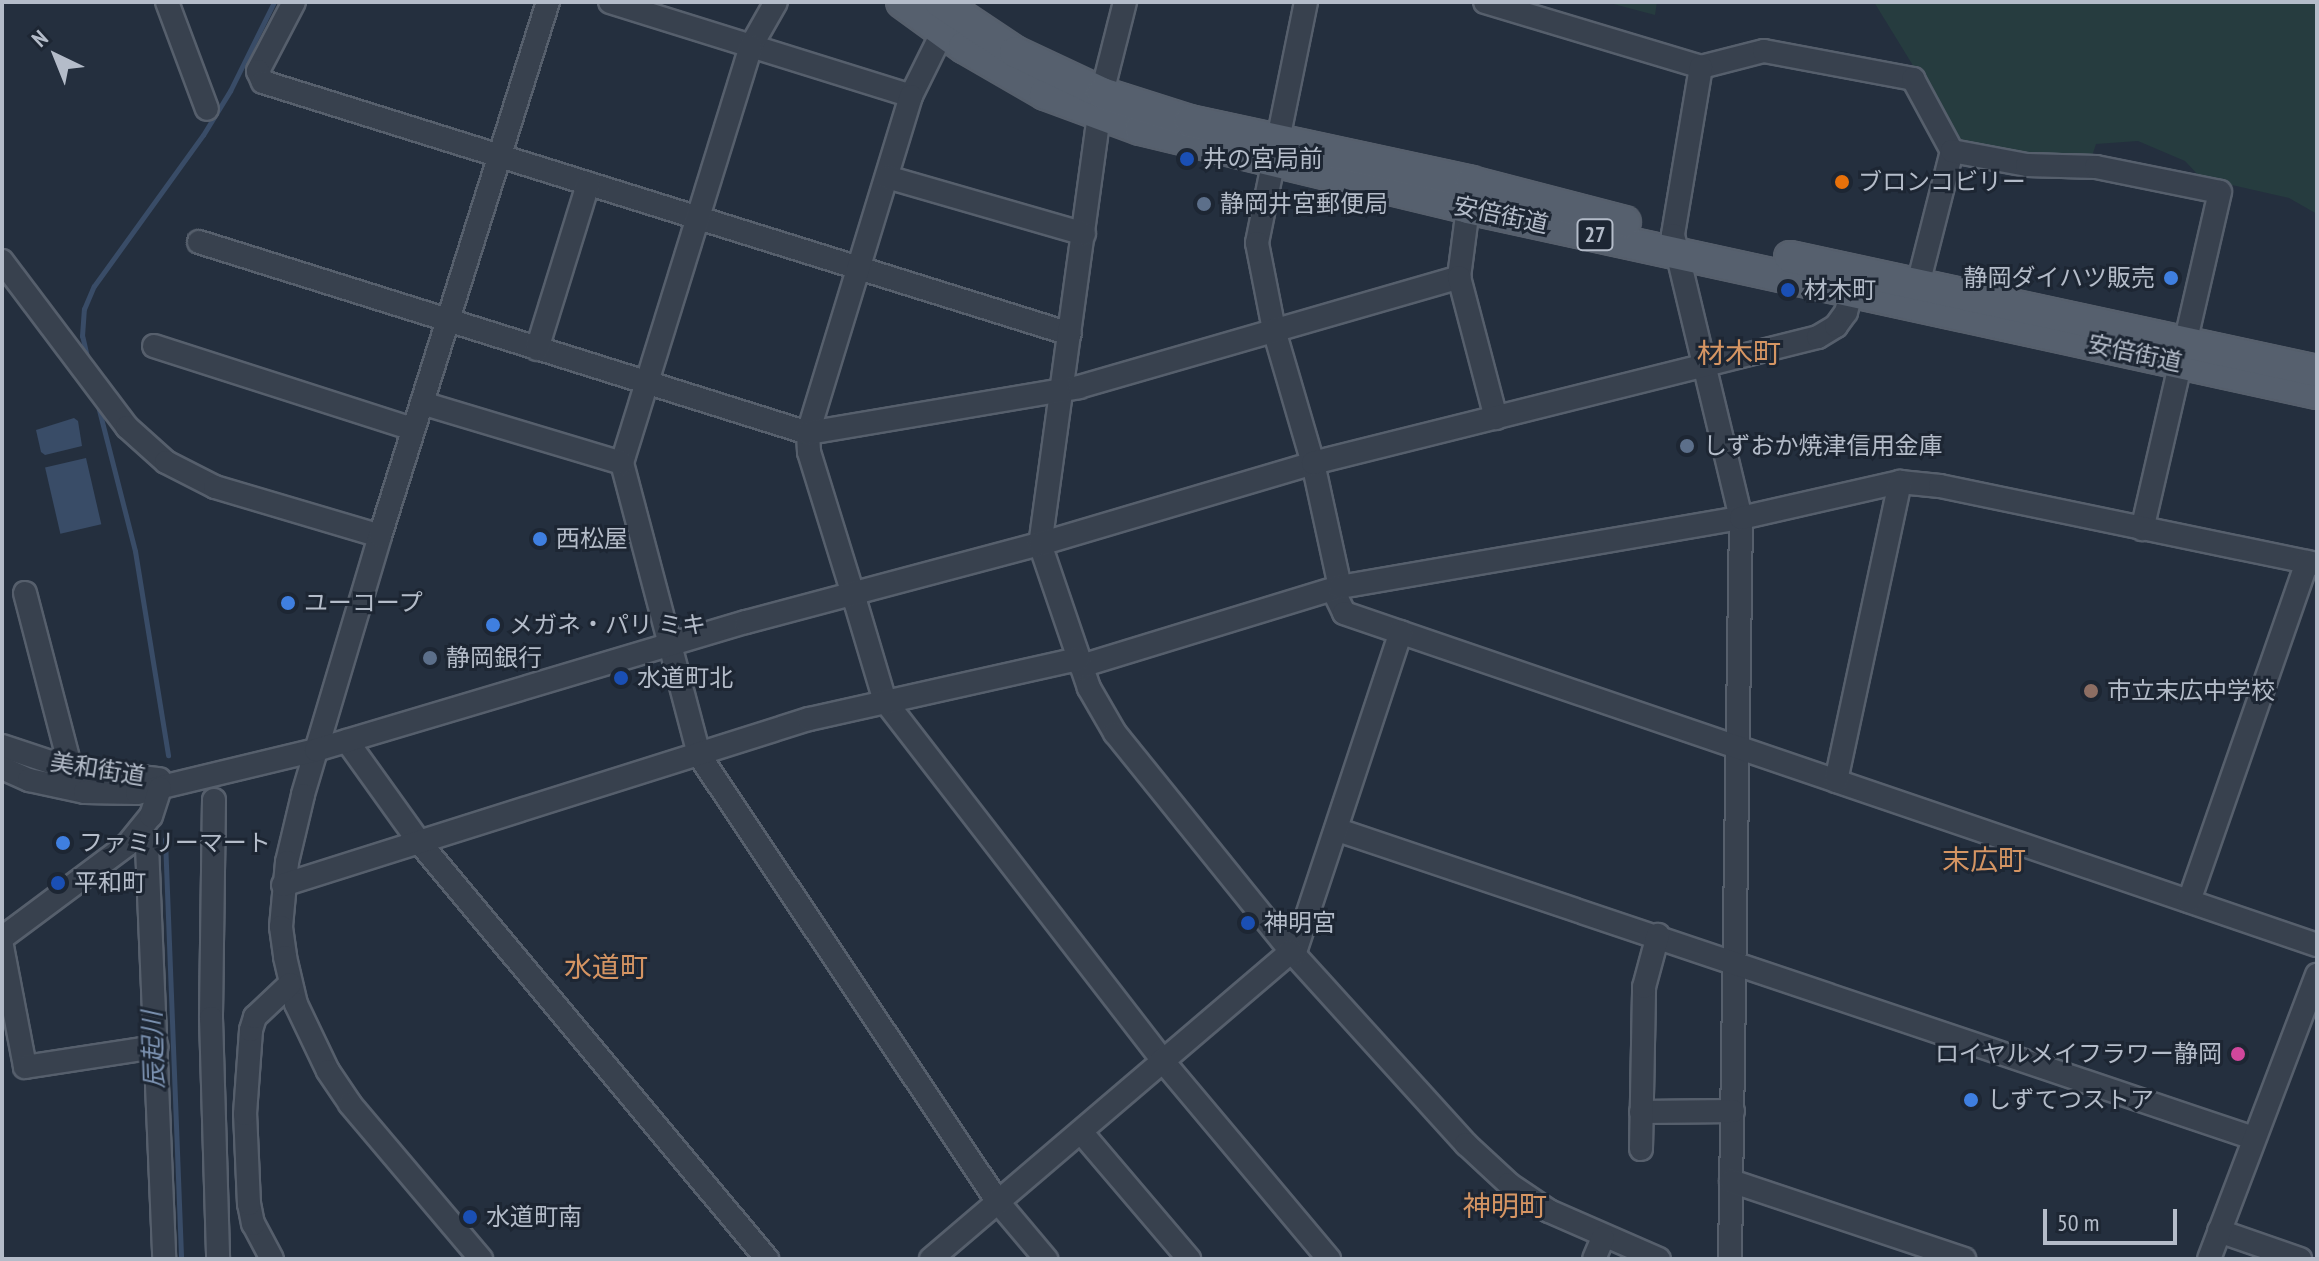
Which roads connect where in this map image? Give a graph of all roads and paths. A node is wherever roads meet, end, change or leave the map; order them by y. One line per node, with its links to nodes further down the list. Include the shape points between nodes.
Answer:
1 (167, 2): 15 (street)
2 (294, 2): 18 (street, via 258,71 263,82)
3 (548, 2): 18 (street)
4 (610, 2): 11 (street)
5 (776, 2): 11 (street)
6 (902, 2): 10 (main road, 安倍街道 / 27)
7 (1125, 2): 14 (street)
8 (1306, 2): 17 (street)
9 (1498, 4): 12 (street)
10 (948, 12): 13 (street); 14 (main road, 安倍街道 / 27, via 1045,94)
11 (751, 46): 13 (street); 22 (street)
12 (1701, 67): 16 (street, via 1764,51 1913,79); 25 (street)
13 (911, 96): 19 (street)
14 (1100, 104): 17 (main road, 安倍街道 / 27); 23 (street)
15 (207, 109)
16 (1952, 151): 30 (street); 36 (street, via 2027,165 2096,167 2220,192)
17 (1277, 152): 21 (main road, 安倍街道 / 27); 25 (main road, 安倍街道 / 27, via 1471,182); 32 (street, via 1257,243)
18 (499, 157): 20 (street); 31 (street)
19 (887, 177): 23 (street); 27 (street)
20 (588, 184): 22 (street); 35 (street)
21 (1468, 208): 25 (main road, 安倍街道 / 27); 28 (street)
22 (696, 217): 27 (street); 39 (street)
23 (1084, 234): 33 (street)
24 (199, 242): 31 (street)
25 (1677, 244): 29 (main road, 安倍街道 / 27); 37 (street)
26 (2, 261): 51 (street, via 127,427 166,462 215,487)
27 (859, 268): 33 (street); 45 (street)
28 (1459, 277): 32 (street); 43 (street)
29 (1855, 282): 30 (main road, 安倍街道 / 27); 37 (street, 美和街道, via 1846,312 1818,337)
30 (1915, 295): 36 (main road, 安倍街道 / 27)
31 (447, 321): 35 (street); 42 (street)
32 (1274, 330): 40 (street, via 1079,387); 47 (street)
33 (1070, 334): 40 (street)
34 (154, 346): 44 (street)
35 (537, 349): 39 (street)
36 (2183, 351): 38 (main road, 安倍街道 / 27); 41 (main road, 安倍街道 / 27); 50 (street)
37 (1702, 365): 43 (street, 美和街道); 49 (street)
38 (2317, 371)
39 (646, 382): 45 (street); 46 (street)
40 (1061, 387): 45 (street); 52 (street)
41 (2317, 393)
42 (422, 403): 44 (street); 46 (street)
43 (1496, 418): 47 (street, 美和街道)
44 (413, 429): 51 (street)
45 (808, 433): 56 (street, via 809,452)
46 (622, 463): 58 (street)
47 (1313, 463): 52 (street, 美和街道); 54 (street)
48 (1900, 482): 49 (street); 50 (street); 69 (street)
49 (1741, 518): 54 (street); 63 (street)
50 (2142, 529): 53 (street)
51 (380, 536): 64 (street)
52 (1040, 544): 56 (street, 美和街道); 59 (street)
53 (2312, 563): 76 (street)
54 (1336, 588): 57 (street, via 1344,613); 59 (street)
55 (25, 593): 67 (street)
56 (853, 595): 58 (street, 美和街道); 60 (street)
57 (1401, 632): 63 (street); 73 (street)
58 (671, 645): 61 (street, 美和街道); 65 (street)
59 (1080, 662): 60 (street); 81 (street, via 1115,733)
60 (885, 701): 65 (street); 86 (street)
61 (347, 741): 64 (street, 美和街道); 74 (street)
62 (2, 746): 67 (street, 美和街道)
63 (1739, 749): 69 (street); 82 (street)
64 (316, 750): 68 (street, 美和街道); 75 (street)
65 (699, 755): 74 (street); 93 (street)
66 (2, 768): 70 (street, 美和街道, via 29,780 85,792)
67 (71, 769): 68 (street, 美和街道)
68 (196, 779): 70 (street, 美和街道)
69 (1836, 781): 76 (street)
70 (160, 788): 72 (street)
71 (214, 800): 97 (street, via 211,1018)
72 (141, 830): 78 (street); 85 (street, via 147,846)
73 (1338, 830): 77 (street); 81 (street)
74 (420, 843): 75 (street); 100 (street)
75 (283, 885): 84 (street, via 281,927)
76 (2189, 901): 79 (street)
77 (1658, 935): 82 (street); 88 (street, via 1644,987)
78 (2, 938)
79 (2317, 945)
80 (2, 946): 85 (street, via 25,1067)
81 (1292, 953): 86 (street); 95 (street, via 1498,1174 1549,1211)
82 (1736, 963): 87 (street); 90 (street)
83 (2317, 975): 90 (street)
84 (290, 984): 98 (street, via 255,1017 245,1114 249,1204 253,1224); 99 (street, via 310,1039 350,1104)
85 (156, 1047): 96 (street)
86 (1162, 1060): 89 (street); 104 (street)
87 (1733, 1111): 88 (street); 92 (street)
88 (1641, 1112): 91 (street)
89 (1081, 1132): 93 (street); 103 (street)
90 (2253, 1138): 94 (street)
91 (1641, 1149)
92 (1731, 1181): 107 (street); 108 (street)
93 (998, 1202): 101 (street); 102 (street)
94 (2219, 1231): 109 (street); 110 (street)
95 (1603, 1238): 105 (street); 106 (street)
96 (164, 1259)
97 (218, 1259)
98 (272, 1259)
99 (481, 1259)
100 (767, 1259)
101 (931, 1259)
102 (1046, 1259)
103 (1189, 1259)
104 (1329, 1259)
105 (1594, 1259)
106 (1659, 1259)
107 (1730, 1259)
108 (1964, 1259)
109 (2209, 1259)
110 (2300, 1259)

